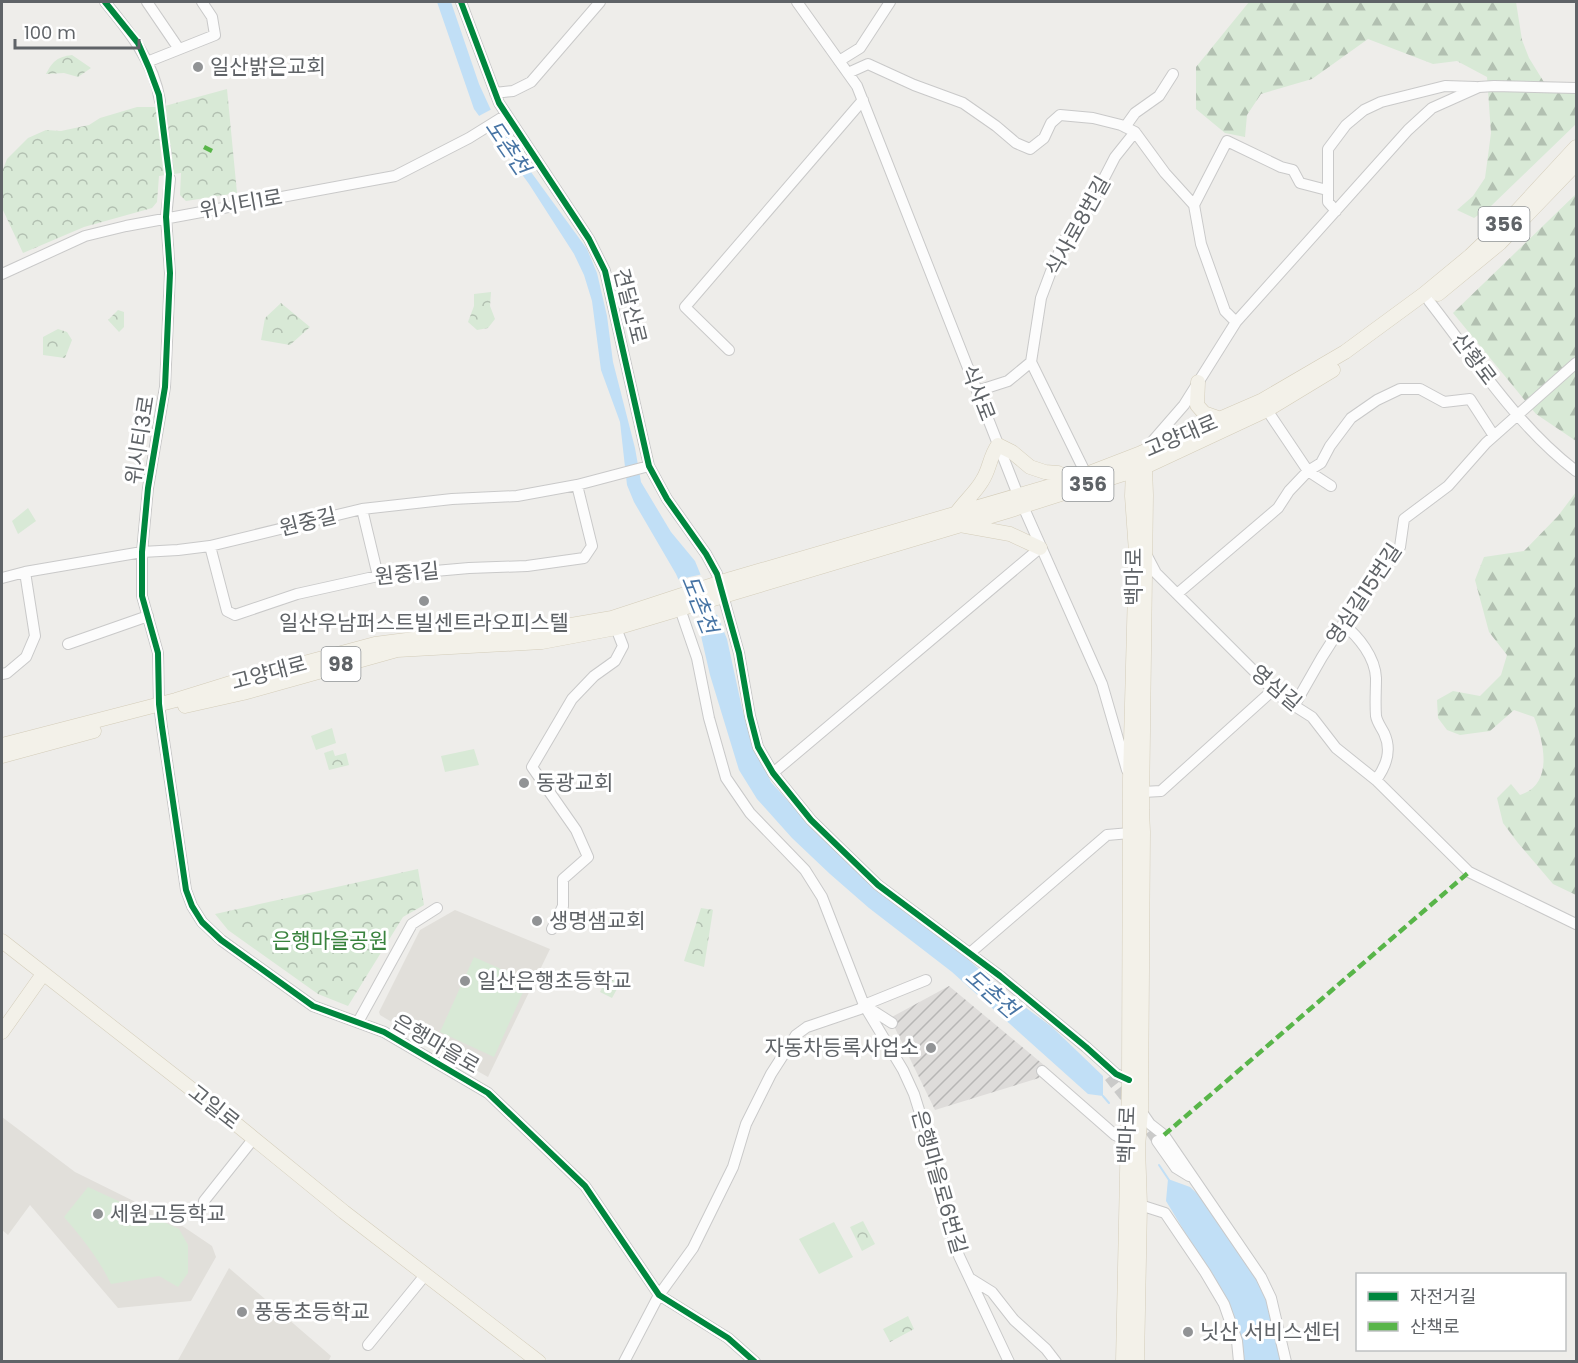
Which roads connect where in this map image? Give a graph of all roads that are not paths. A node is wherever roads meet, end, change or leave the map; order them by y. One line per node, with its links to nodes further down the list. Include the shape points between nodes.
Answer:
1 (105, 2): 10 (street, via 138,43)
2 (147, 2): 8 (street)
3 (202, 2): 8 (street, via 212,17 215,35)
4 (460, 2): 15 (street, 견달산로)
5 (600, 2): 15 (street, via 531,82 513,91)
6 (797, 2): 9 (street, 식사로)
7 (890, 2): 9 (street, via 860,48)
8 (179, 49): 10 (street)
9 (840, 61): 11 (street, 식사로)
10 (147, 62): 17 (street)
11 (848, 73): 16 (street, 식사로); 19 (street, via 868,64 963,103 1030,149 1044,138 1060,115 1093,118)
12 (1173, 74): 19 (street, 식사로8번길, via 1159,96 1135,113)
13 (1479, 87): 14 (street); 23 (street, via 1445,86 1364,110 1346,125 1328,149); 25 (street, via 1432,108)
14 (1576, 88)
15 (495, 93): 18 (street, 견달산로)
16 (863, 100): 30 (street, via 685,307); 34 (street, 식사로)
17 (160, 101)
18 (503, 117): 26 (street, 위시티1로, via 395,176); 41 (street, 견달산로, via 589,239 605,271)
19 (1130, 130): 24 (street); 31 (street, 식사로8번길, via 1081,223 1065,239 1053,266 1041,298)
20 (1576, 147): 37 (main road, 고양대로 / 356, via 1517,211 1424,294 1345,352 1261,401)
21 (1576, 164): 28 (main road, 고양대로 / 356, via 1493,249)
22 (170, 179): 26 (street, 위시티3로)
23 (1327, 190): 24 (street, via 1300,183 1293,170 1227,141); 25 (street, via 1328,202)
24 (1194, 205): 29 (street, via 1207,263 1225,311)
25 (1336, 211): 29 (street)
26 (166, 217): 27 (street, 위시티1로, via 85,237); 53 (street, 위시티3로, via 170,273 165,387)
27 (2, 274)
28 (1429, 301): 35 (main road, 고양대로 / 356, via 1348,361); 36 (street, 산황로)
29 (1236, 322): 33 (street)
30 (729, 350)
31 (1031, 362): 34 (street, via 1008,381); 44 (street)
32 (1576, 363): 36 (street)
33 (1198, 382): 37 (main road, via 1197,405 1204,413); 40 (street)
34 (977, 391): 39 (street, 식사로)
35 (1267, 410): 40 (main road, 고양대로 / 356); 42 (street)
36 (1518, 416): 38 (street, 영심길15번길); 43 (street, 산황로)
37 (1221, 419): 40 (main road, 고양대로 / 356)
38 (1494, 436): 42 (street, via 1470,399 1444,402 1420,389 1400,389 1351,418 1321,464); 62 (street, 영심길15번길, via 1448,486 1404,519 1400,547 1377,576 1359,609)
39 (998, 445): 45 (main road, via 1030,467); 48 (street, 식사로); 50 (main road, via 981,483 965,501)
40 (1140, 463): 44 (main road, 고양대로 / 356); 48 (main road, 고양대로 / 356); 54 (main road, 백마로); 72 (main road, 백마로, via 1132,496 1136,552)
41 (646, 468): 46 (street, 원중길); 58 (street, 견달산로, via 712,565)
42 (1308, 471): 47 (street); 59 (street, via 1278,508)
43 (1576, 471)
44 (1086, 474): 45 (main road, 고양대로 / 356)
45 (1071, 480): 48 (main road, 고양대로 / 356)
46 (577, 485): 49 (street, 원중길, via 517,496); 56 (street, 원중1길, via 592,546 584,558 527,566)
47 (1331, 486)
48 (1021, 500): 50 (main road, 고양대로 / 356); 52 (street, 식사로)
49 (362, 510): 51 (street, 원중길); 56 (street)
50 (957, 520): 52 (main road, via 970,529 997,530); 58 (main road, 고양대로 / 356)
51 (210, 546): 53 (street, 원중길); 56 (street, 원중1길, via 227,611 236,615 297,594)
52 (1041, 548): 71 (street); 72 (street, 식사로, via 1102,684)
53 (142, 552): 55 (street, 원중길); 61 (street, 위시티3로, via 142,596)
54 (1146, 554): 59 (street, 영심길, via 1156,573); 74 (main road, 백마로)
55 (25, 572): 57 (street, 원중길); 65 (street, via 35,636 27,657)
56 (378, 576)
57 (2, 578)
58 (718, 591): 60 (main road, 356); 71 (street, 견달산로, via 739,653 758,747)
59 (1177, 594): 66 (street, 영심길)
60 (681, 602): 63 (main road, 고양대로 / 98); 68 (main road, 고양대로 / 356, via 536,632 375,644 234,682); 83 (street, 은행마을로6번길, via 726,778 750,813 812,879)
61 (148, 616): 64 (street); 68 (street, 위시티3로, via 158,653)
62 (1343, 624): 67 (street, 영심길15번길); 73 (street, via 1359,638 1376,676 1377,720 1389,753)
63 (616, 628): 68 (main road, 고양대로 / 98, via 542,642 397,650 243,693); 78 (street, via 623,646 615,661 572,699 532,767 576,830 588,857 564,879 563,906)
64 (68, 644)
65 (2, 674)
66 (1273, 690): 67 (street, 영심길); 74 (street, via 1161,791)
67 (1294, 706): 73 (street, 영심길, via 1312,717 1336,748)
68 (160, 708): 69 (main road, 고양대로 / 356); 70 (main road, 고양대로 / 98); 84 (street, 은행마을로, via 182,874 192,906 202,922 313,1006)
69 (2, 745)
70 (2, 756)
71 (773, 774): 80 (street, 견달산로, via 811,820 878,885)
72 (1130, 779): 74 (street, 식사로); 75 (main road, 백마로)
73 (1376, 780): 77 (street, 영심길, via 1469,872)
74 (1143, 792): 91 (main road, 백마로)
75 (1130, 833): 80 (street, via 1107,835); 90 (main road, 백마로)
76 (437, 908): 84 (street, via 411,924)
77 (1576, 924)
78 (552, 929)
79 (2, 941): 81 (main road, 고일로)
80 (970, 953): 87 (street, 견달산로)
81 (43, 974): 86 (main road); 92 (main road, 고일로)
82 (926, 980): 83 (street)
83 (864, 1005): 85 (street); 99 (street, 은행마을로6번길, via 914,1094 948,1221); 100 (street, via 796,1035 746,1124 733,1167 693,1248)
84 (358, 1022): 100 (street, 은행마을로, via 384,1032 488,1093 585,1186)
85 (892, 1023)
86 (2, 1032)
87 (1086, 1047): 89 (street); 90 (street, via 1116,1074)
88 (1042, 1071): 94 (street, via 1115,1135)
89 (1108, 1077)
90 (1129, 1080): 94 (main road, 백마로)
91 (1141, 1111): 94 (main road, 백마로); 95 (street, 백마로, via 1164,1135)
92 (254, 1138): 96 (street); 98 (main road, 고일로)
93 (1157, 1141): 95 (street, via 1176,1168)
94 (1133, 1144): 97 (main road, 백마로); 109 (main road, 백마로)
95 (1192, 1178): 112 (street, 백마로, via 1261,1277 1271,1298)
96 (204, 1201)
97 (1140, 1204): 110 (main road, 백마로); 111 (street, via 1165,1213 1205,1272 1224,1304 1237,1341)
98 (426, 1274): 103 (street); 104 (main road, 고일로)
99 (970, 1279): 101 (street, via 992,1292); 102 (street, 은행마을로6번길)
100 (659, 1295): 105 (street); 106 (street, 은행마을로, via 728,1338)
101 (1003, 1306): 102 (street); 108 (street)
102 (987, 1313): 107 (street, 은행마을로6번길)
103 (368, 1345)
104 (539, 1362)
105 (624, 1362)
106 (755, 1362)
107 (1009, 1362)
108 (1056, 1362)
109 (1123, 1362)
110 (1137, 1362)
111 (1239, 1362)
112 (1286, 1362)

